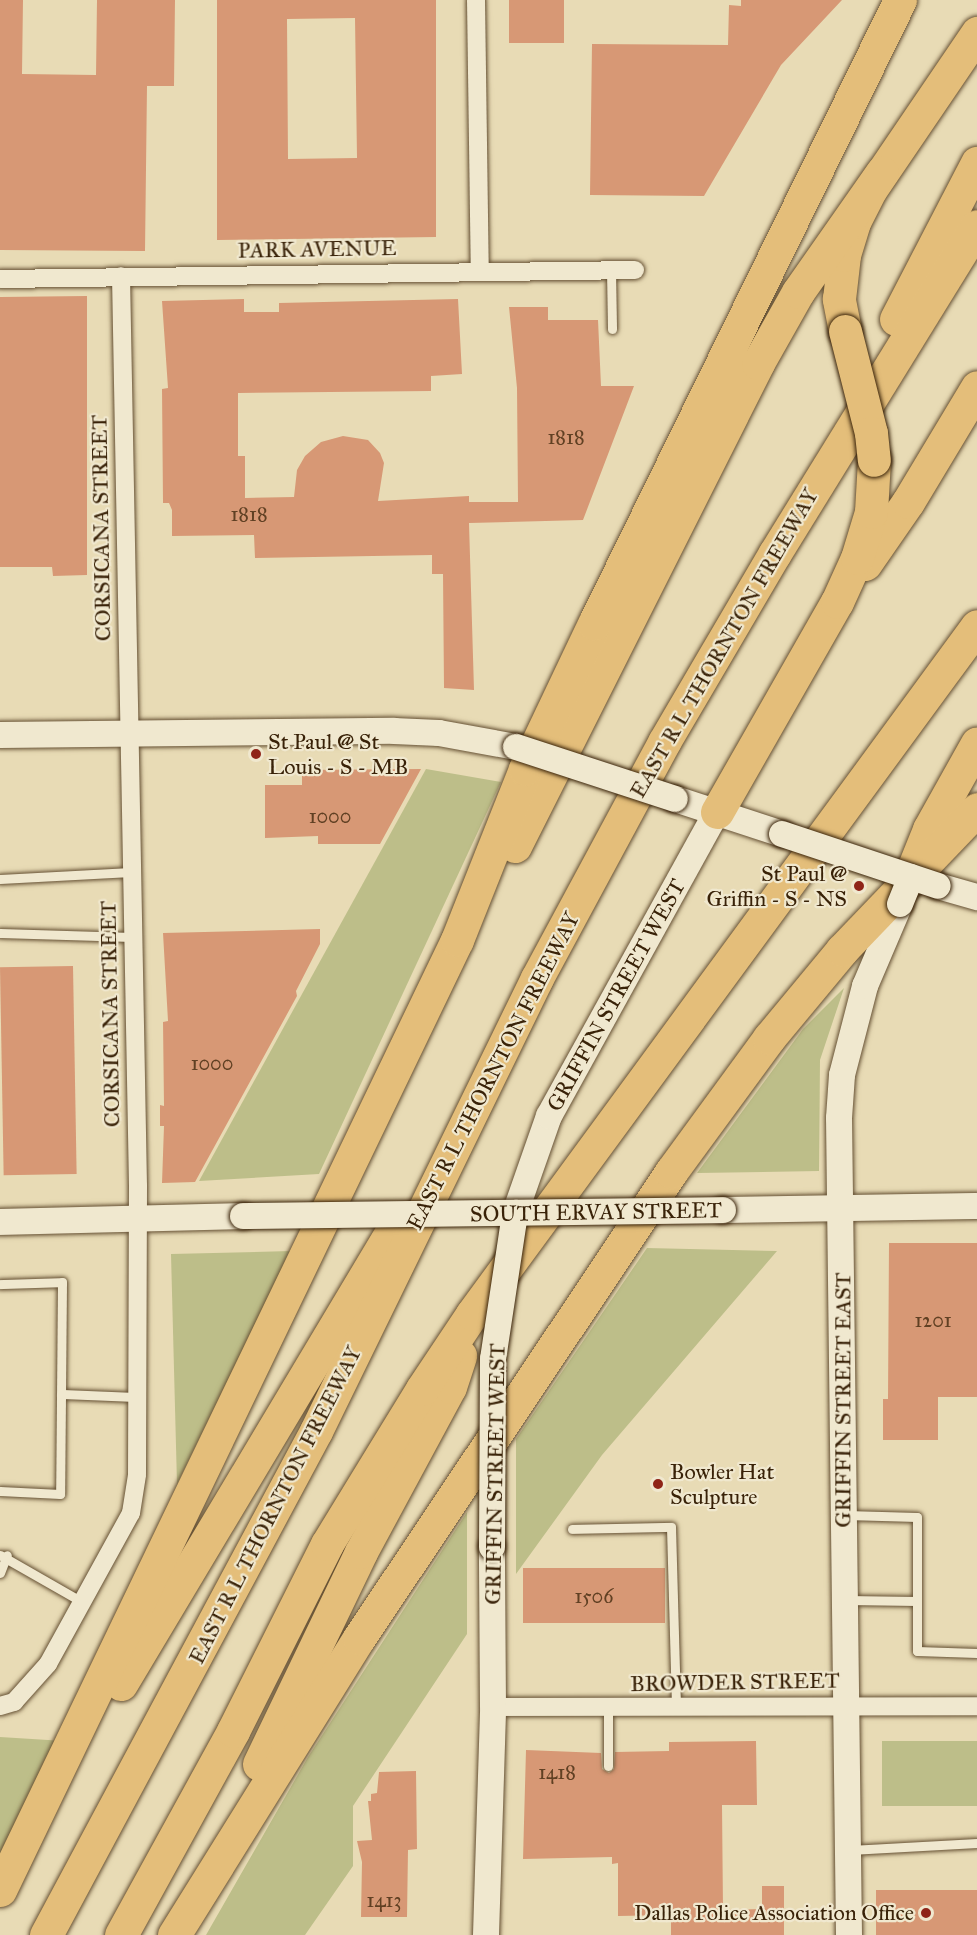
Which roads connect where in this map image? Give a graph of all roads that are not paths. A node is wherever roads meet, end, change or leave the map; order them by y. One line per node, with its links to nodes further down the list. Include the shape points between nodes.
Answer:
1 (476, 0): 9 (street)
2 (900, 0): 29 (highway, via 525,769)
3 (977, 33): 5 (highway)
4 (977, 164): 14 (highway)
5 (882, 172): 15 (highway, bridge, via 854,222 844,255 839,299 874,460 871,512 857,558); 29 (highway, via 798,292 758,363 528,821)
6 (977, 226): 14 (highway, EAST R L THORNTON FREEWAY)
7 (611, 270): 8 (street, PARK AVENUE); 9 (street, PARK AVENUE); 12 (lane)
8 (635, 270)
9 (480, 271): 10 (street, PARK AVENUE)
10 (121, 276): 11 (street, PARK AVENUE); 18 (street, CORSICANA STREET)
11 (0, 279)
12 (612, 329)
13 (977, 387): 15 (highway, via 908,502)
14 (775, 553): 30 (highway, EAST R L THORNTON FREEWAY, via 664,742)
15 (837, 602): 22 (highway)
16 (977, 626): 17 (highway)
17 (967, 643): 37 (highway)
18 (128, 734): 19 (main road); 22 (main road, bridge, via 439,733 516,747); 23 (street, CORSICANA STREET)
19 (0, 735)
20 (977, 743): 25 (highway, via 928,829)
21 (977, 809): 61 (highway, via 842,950 769,1038 671,1172 358,1638)
22 (717, 812): 25 (main road, bridge); 33 (main road, GRIFFIN STREET WEST, via 549,1116)
23 (131, 872): 24 (lane); 28 (street, CORSICANA STREET)
24 (0, 879)
25 (924, 881): 26 (main road); 32 (main road, GRIFFIN STREET EAST, bridge, via 891,925 865,986 842,1075)
26 (977, 897)
27 (0, 933): 28 (lane)
28 (132, 937): 34 (street, CORSICANA STREET)
29 (457, 940): 58 (highway)
30 (537, 978): 58 (highway, via 410,1202); 59 (highway, EAST R L THORNTON FREEWAY, via 316,1431)
31 (977, 1206): 32 (main road, SOUTH ERVAY STREET)
32 (842, 1210): 33 (main road, SOUTH ERVAY STREET, bridge); 41 (main road, GRIFFIN STREET EAST)
33 (515, 1213): 34 (main road, SOUTH ERVAY STREET, bridge); 52 (main road, GRIFFIN STREET WEST, bridge, via 493,1359)
34 (138, 1220): 35 (main road, SOUTH ERVAY STREET); 39 (street, CORSICANA STREET)
35 (0, 1222)
36 (0, 1284): 38 (lane, via 62,1282)
37 (472, 1314): 60 (highway, via 327,1544 233,1731); 61 (highway, via 450,1387 361,1552)
38 (61, 1394): 39 (lane); 40 (lane, via 60,1494)
39 (137, 1396): 47 (street, CORSICANA STREET, via 135,1498 131,1513)
40 (0, 1491)
41 (843, 1515): 45 (main road, GRIFFIN STREET EAST); 46 (lane, via 917,1517)
42 (572, 1529): 54 (lane, via 671,1527)
43 (3, 1555): 44 (lane); 47 (lane)
44 (0, 1573)
45 (845, 1600): 46 (lane); 49 (main road, GRIFFIN STREET EAST)
46 (917, 1601): 48 (lane, via 917,1651)
47 (82, 1602): 51 (street, CORSICANA STREET, via 48,1664 14,1702)
48 (977, 1653)
49 (848, 1705): 50 (street, BROWDER STREET); 54 (street, BROWDER STREET); 57 (main road, GRIFFIN STREET EAST)
50 (977, 1706)
51 (0, 1707)
52 (493, 1707): 53 (street, BROWDER STREET); 62 (main road, GRIFFIN STREET WEST)
53 (608, 1707): 54 (street, BROWDER STREET); 55 (lane)
54 (676, 1707)
55 (608, 1766)
56 (977, 1843): 57 (lane)
57 (848, 1850): 63 (main road, GRIFFIN STREET EAST)
58 (2, 1887)
59 (46, 1935)
60 (121, 1935)
61 (174, 1935)
62 (486, 1935)
63 (849, 1935)

